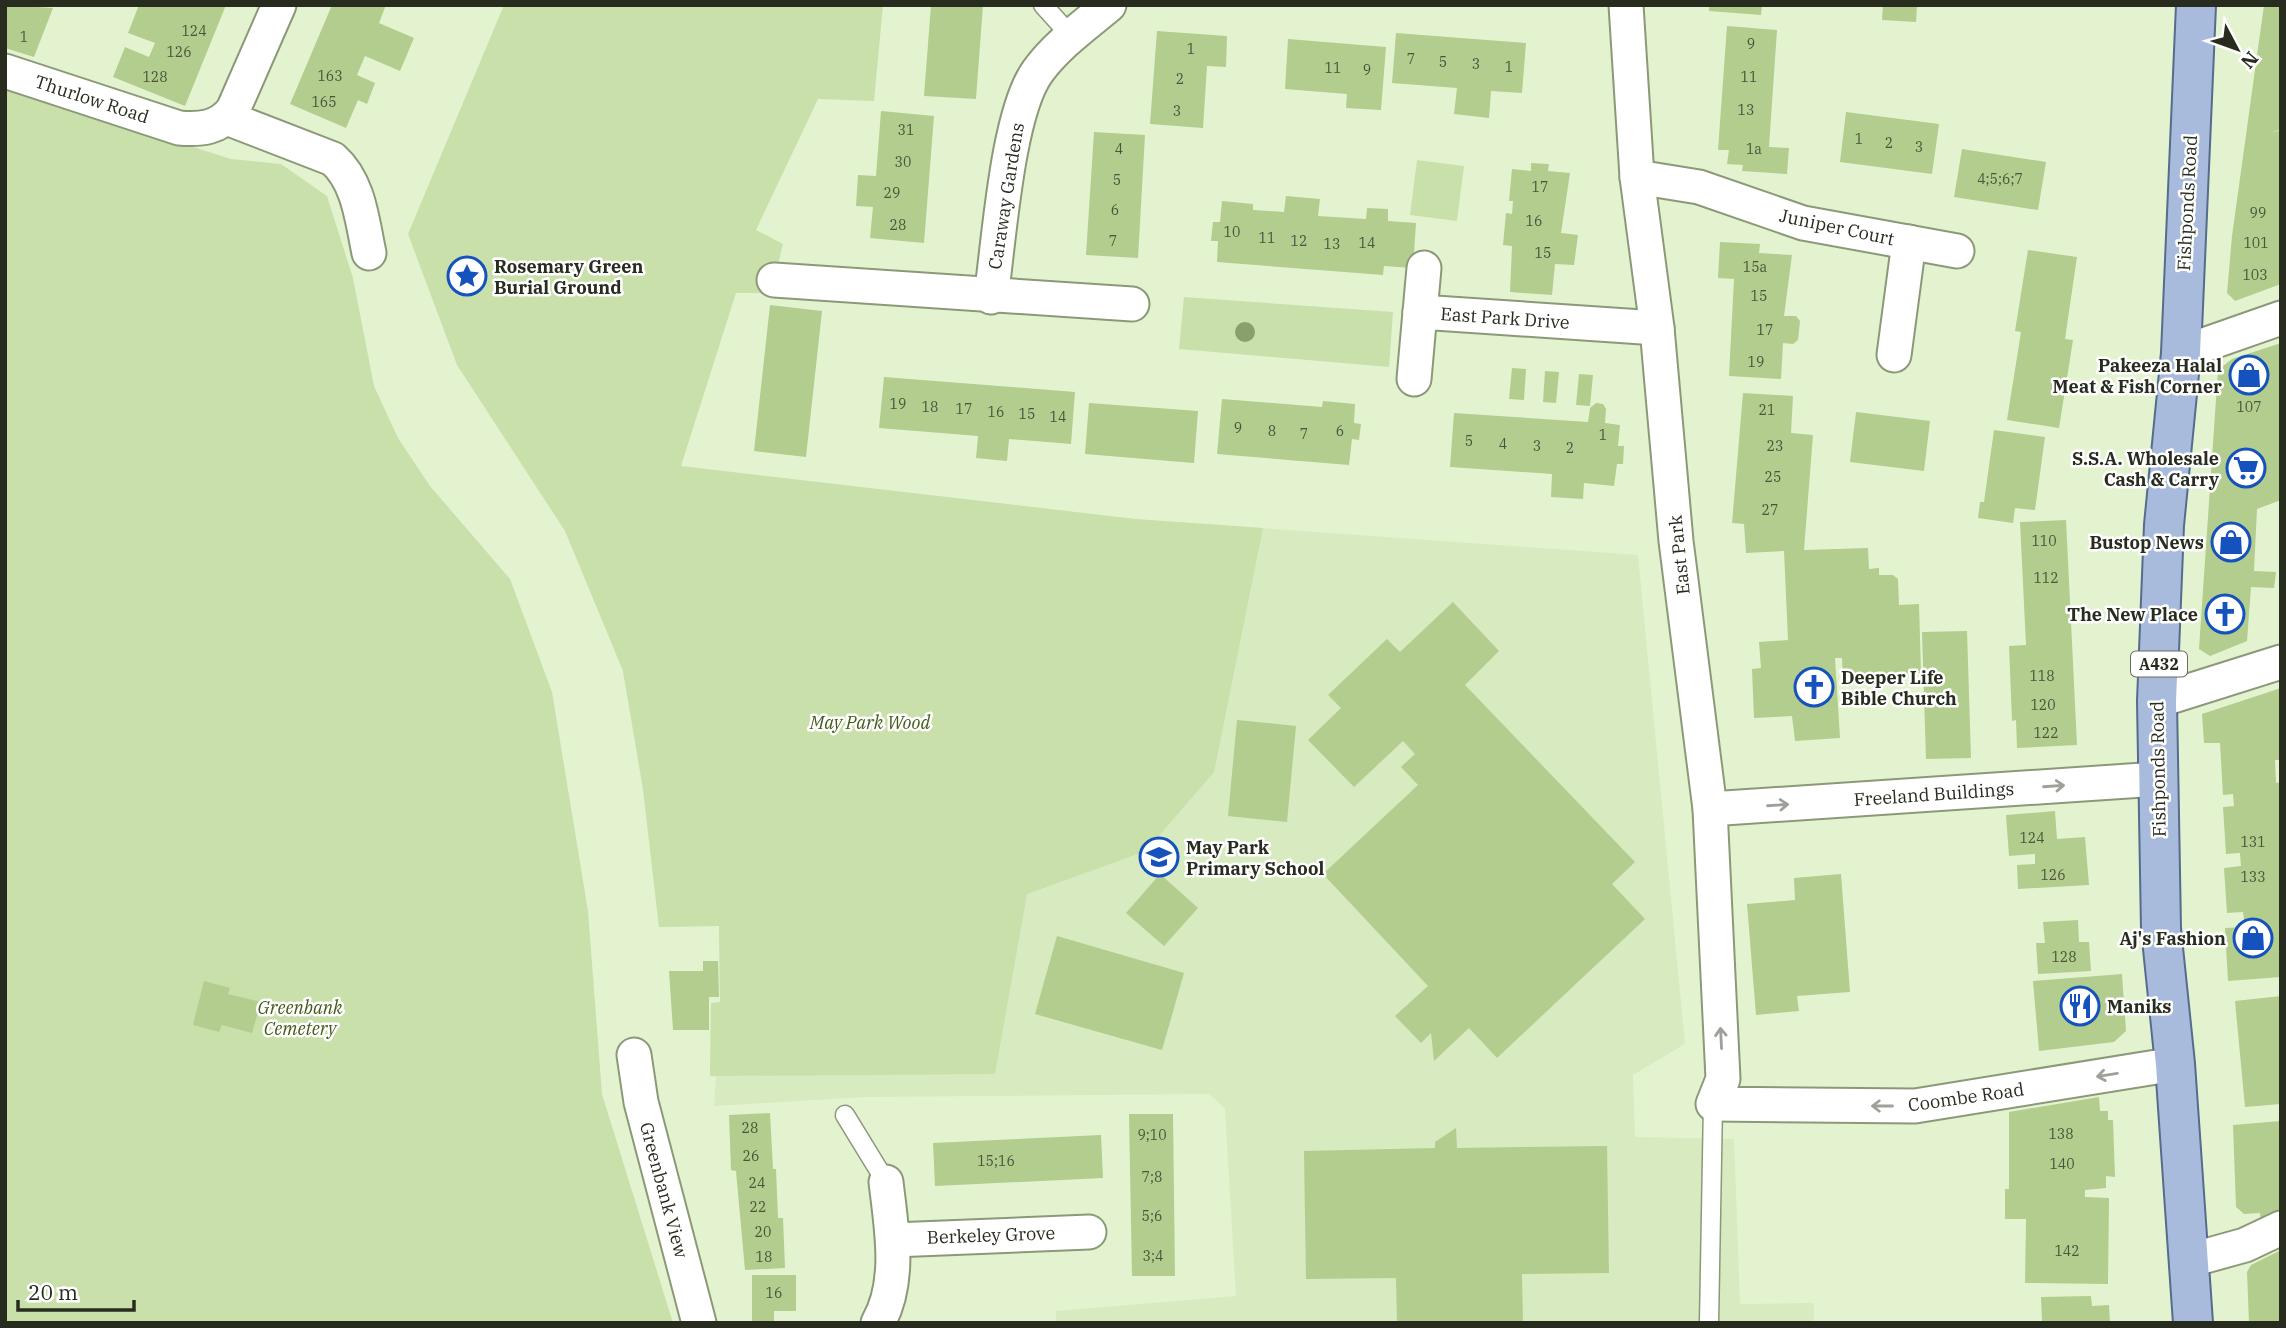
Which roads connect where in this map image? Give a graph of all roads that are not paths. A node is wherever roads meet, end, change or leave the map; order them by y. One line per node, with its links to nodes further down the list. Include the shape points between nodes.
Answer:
1 (279, 5): 8 (street)
2 (1043, 5): 6 (lane)
3 (1109, 5): 6 (street, Caraway Gardens)
4 (1626, 5): 9 (street, East Park)
5 (2196, 5): 20 (main road, Fishponds Road / A432)
6 (1071, 36): 15 (street, Caraway Gardens, via 1037,72 1017,118)
7 (5, 71): 8 (street, Thurlow Road, via 179,128 205,128)
8 (227, 118): 12 (street, via 333,159 344,169 353,184)
9 (1637, 177): 10 (street, Juniper Court, via 1699,187 1803,223); 19 (street, East Park)
10 (1909, 242): 11 (street, Juniper Court); 21 (street)
11 (1957, 251)
12 (369, 253)
13 (1424, 268): 17 (street)
14 (774, 280): 15 (street)
15 (991, 297): 16 (street)
16 (1132, 304)
17 (1420, 312): 19 (street, East Park Drive); 22 (street, East Park Drive)
18 (2281, 318): 20 (street)
19 (1657, 328): 26 (street, East Park, via 1676,541)
20 (2180, 353): 24 (main road, Fishponds Road / A432, via 2164,525)
21 (1894, 355)
22 (1415, 379)
23 (2281, 662): 24 (street)
24 (2157, 701): 25 (main road, Fishponds Road / A432)
25 (2158, 779): 26 (street, Freeland Buildings, one-way to 25); 28 (main road, Fishponds Road / A432, via 2161,929)
26 (1710, 809): 29 (street, East Park, one-way to 26, via 1723,1079)
27 (634, 1055): 36 (street, Greenbank View, via 641,1102)
28 (2175, 1064): 29 (street, Coombe Road, one-way to 29, via 1915,1106); 35 (main road, Fishponds Road / A432)
29 (1713, 1104): 38 (lane)
30 (845, 1115): 31 (lane)
31 (886, 1182): 34 (street)
32 (2281, 1228): 35 (street, via 2245,1245)
33 (1089, 1232): 34 (street, Berkeley Grove)
34 (893, 1240): 37 (street, via 891,1279)
35 (2191, 1260): 39 (main road, Fishponds Road / A432)
36 (699, 1323)
37 (878, 1323)
38 (1710, 1323)
39 (2193, 1323)

